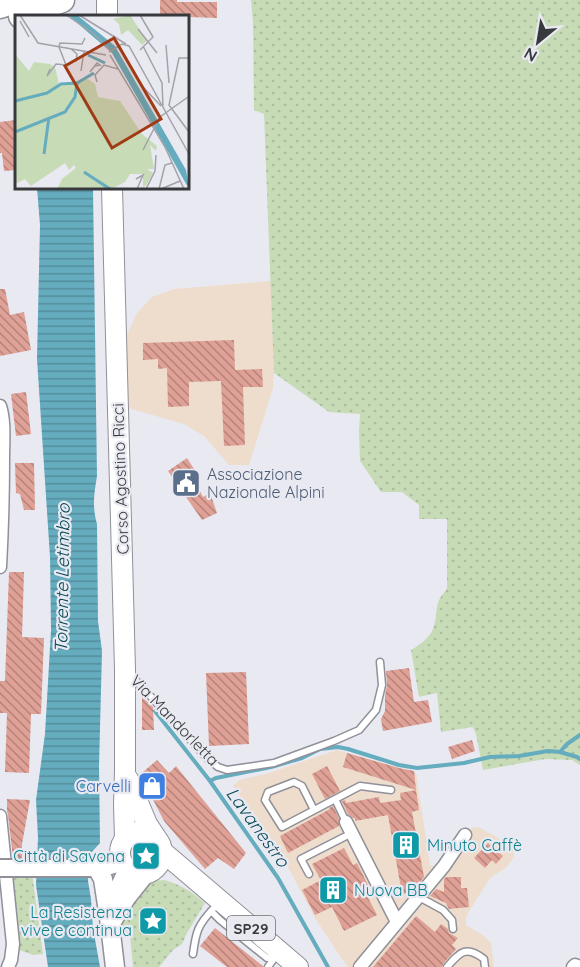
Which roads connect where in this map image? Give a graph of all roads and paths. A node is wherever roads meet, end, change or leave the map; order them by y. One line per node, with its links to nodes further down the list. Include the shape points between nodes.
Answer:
1 (17, 0): 3 (highway)
2 (62, 0): 4 (highway)
3 (0, 6)
4 (24, 15)
5 (15, 18): 6 (highway)
6 (0, 24)
7 (112, 189): 12 (main road, Corso Agostino Ricci)
8 (1, 409): 9 (street)
9 (1, 441): 10 (street)
10 (0, 567)
11 (380, 662): 12 (lane, Via Mandorletta, via 382,685 376,710 359,730 274,763 227,770 206,757)
12 (125, 669): 13 (main road, Corso Agostino Ricci)
13 (126, 771): 20 (main road, Corso Agostino Ricci); 21 (main road, Corso Agostino Ricci, via 147,824)
14 (391, 790): 15 (lane, via 360,786)
15 (335, 799): 16 (lane); 18 (lane)
16 (314, 810): 16 (lane, via 282,827 265,800 268,792 294,782 302,786)
17 (0, 816): 32 (street, via 13,944)
18 (349, 828): 24 (lane, via 301,859); 27 (street)
19 (465, 835): 25 (street)
20 (126, 839): 21 (main road, Corso Agostino Ricci, via 120,850); 21 (main road, via 138,832 152,834)
21 (145, 861): 23 (street); 26 (main road, SP29, via 204,888); 28 (main road)
22 (0, 868): 23 (street, bridge)
23 (94, 868): 28 (main road, via 103,879)
24 (309, 874)
25 (419, 897): 27 (street); 29 (lane, via 443,910 452,920)
26 (216, 906): 30 (lane, via 200,922); 31 (main road, SP29)
27 (397, 922): 34 (street)
28 (110, 924): 33 (main road)
29 (453, 928)
30 (193, 954)
31 (280, 961)
32 (8, 967)
33 (115, 967)
34 (360, 967)
35 (447, 967): 36 (lane, via 457,955 468,950 484,959)
36 (485, 967)
37 (573, 967): 38 (street)
38 (580, 967)

